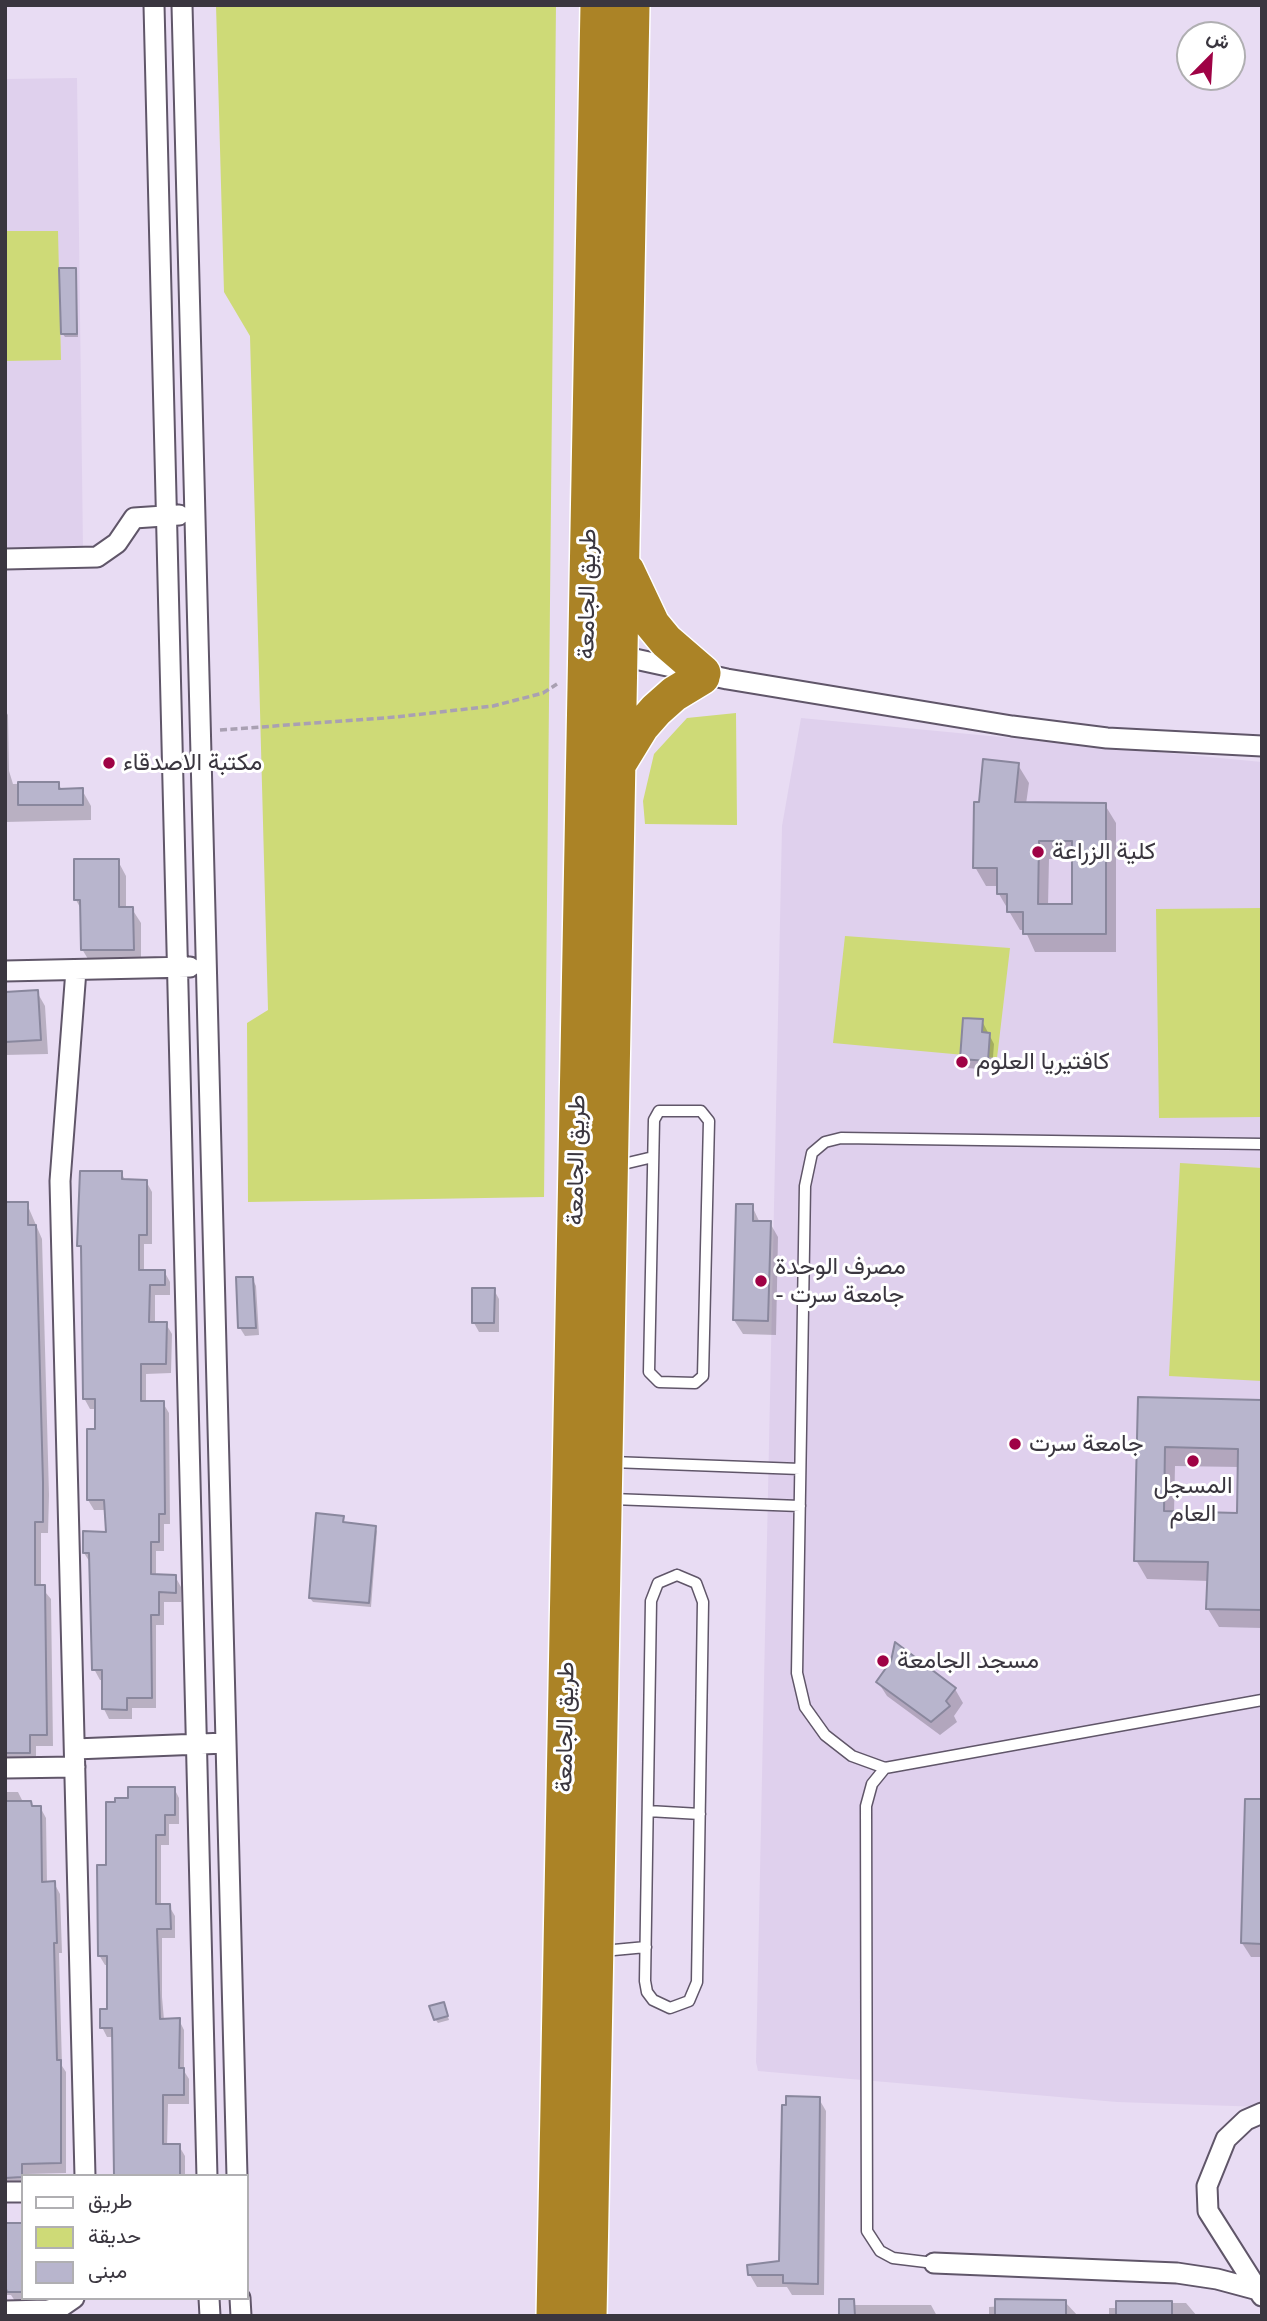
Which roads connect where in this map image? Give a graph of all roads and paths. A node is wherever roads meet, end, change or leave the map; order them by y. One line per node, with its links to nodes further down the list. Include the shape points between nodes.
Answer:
1 (154, 5): 6 (street)
2 (182, 5): 5 (street)
3 (598, 5): 9 (highway, طريق الجامعة)
4 (632, 5): 8 (highway, طريق الجامعة)
5 (195, 514): 6 (street); 12 (street)
6 (166, 515): 7 (street, via 134,518 117,543 97,556); 16 (street)
7 (5, 559)
8 (622, 559): 10 (highway, طريق الجامعة); 11 (highway, via 652,624)
9 (585, 658): 10 (street); 12 (path, via 543,693 492,706); 43 (highway, طريق الجامعة)
10 (620, 664): 11 (street); 14 (highway, طريق الجامعة)
11 (711, 676): 13 (street, via 1012,726 1107,738); 14 (highway, via 674,694 656,710)
12 (201, 731): 15 (street)
13 (1262, 746)
14 (619, 762): 21 (highway, طريق الجامعة)
15 (206, 967): 16 (street); 27 (street)
16 (178, 968): 17 (street); 28 (street)
17 (76, 970): 18 (street); 29 (street, via 60,1181)
18 (5, 971)
19 (1262, 1144): 23 (lane, via 841,1138 825,1142 812,1153 805,1186)
20 (653, 1157): 20 (lane, via 654,1117 659,1111 701,1111 706,1115 703,1376 695,1383 659,1382 649,1372); 21 (lane)
21 (611, 1167): 22 (highway, طريق الجامعة)
22 (605, 1462): 23 (lane); 24 (highway, طريق الجامعة)
23 (800, 1469): 25 (lane)
24 (604, 1499): 25 (lane); 35 (highway, طريق الجامعة)
25 (800, 1506): 31 (lane, via 797,1673 805,1707 825,1735 852,1756)
26 (1262, 1700): 31 (lane)
27 (226, 1743): 28 (street); 39 (street)
28 (197, 1744): 29 (street); 38 (street)
29 (75, 1758): 30 (street); 37 (street)
30 (5, 1768)
31 (885, 1768): 40 (lane, via 872,1784 866,1806 867,2231 880,2251 905,2261)
32 (648, 1811): 33 (lane); 33 (lane, via 651,1601 659,1583 677,1575 696,1583 703,1602); 34 (lane)
33 (700, 1814): 34 (lane, via 697,1982 689,2001 670,2008 653,2000 645,1981)
34 (646, 1947): 35 (lane)
35 (596, 1952): 45 (highway, طريق الجامعة)
36 (1262, 2113): 41 (street, via 1246,2120 1226,2139 1207,2186 1208,2211)
37 (85, 2174)
38 (206, 2174)
39 (237, 2174)
40 (934, 2263): 41 (street, via 1177,2273 1217,2279)
41 (1260, 2293)
42 (71, 2300): 44 (street, via 48,2310)
43 (551, 2309)
44 (5, 2311)
45 (589, 2316)

